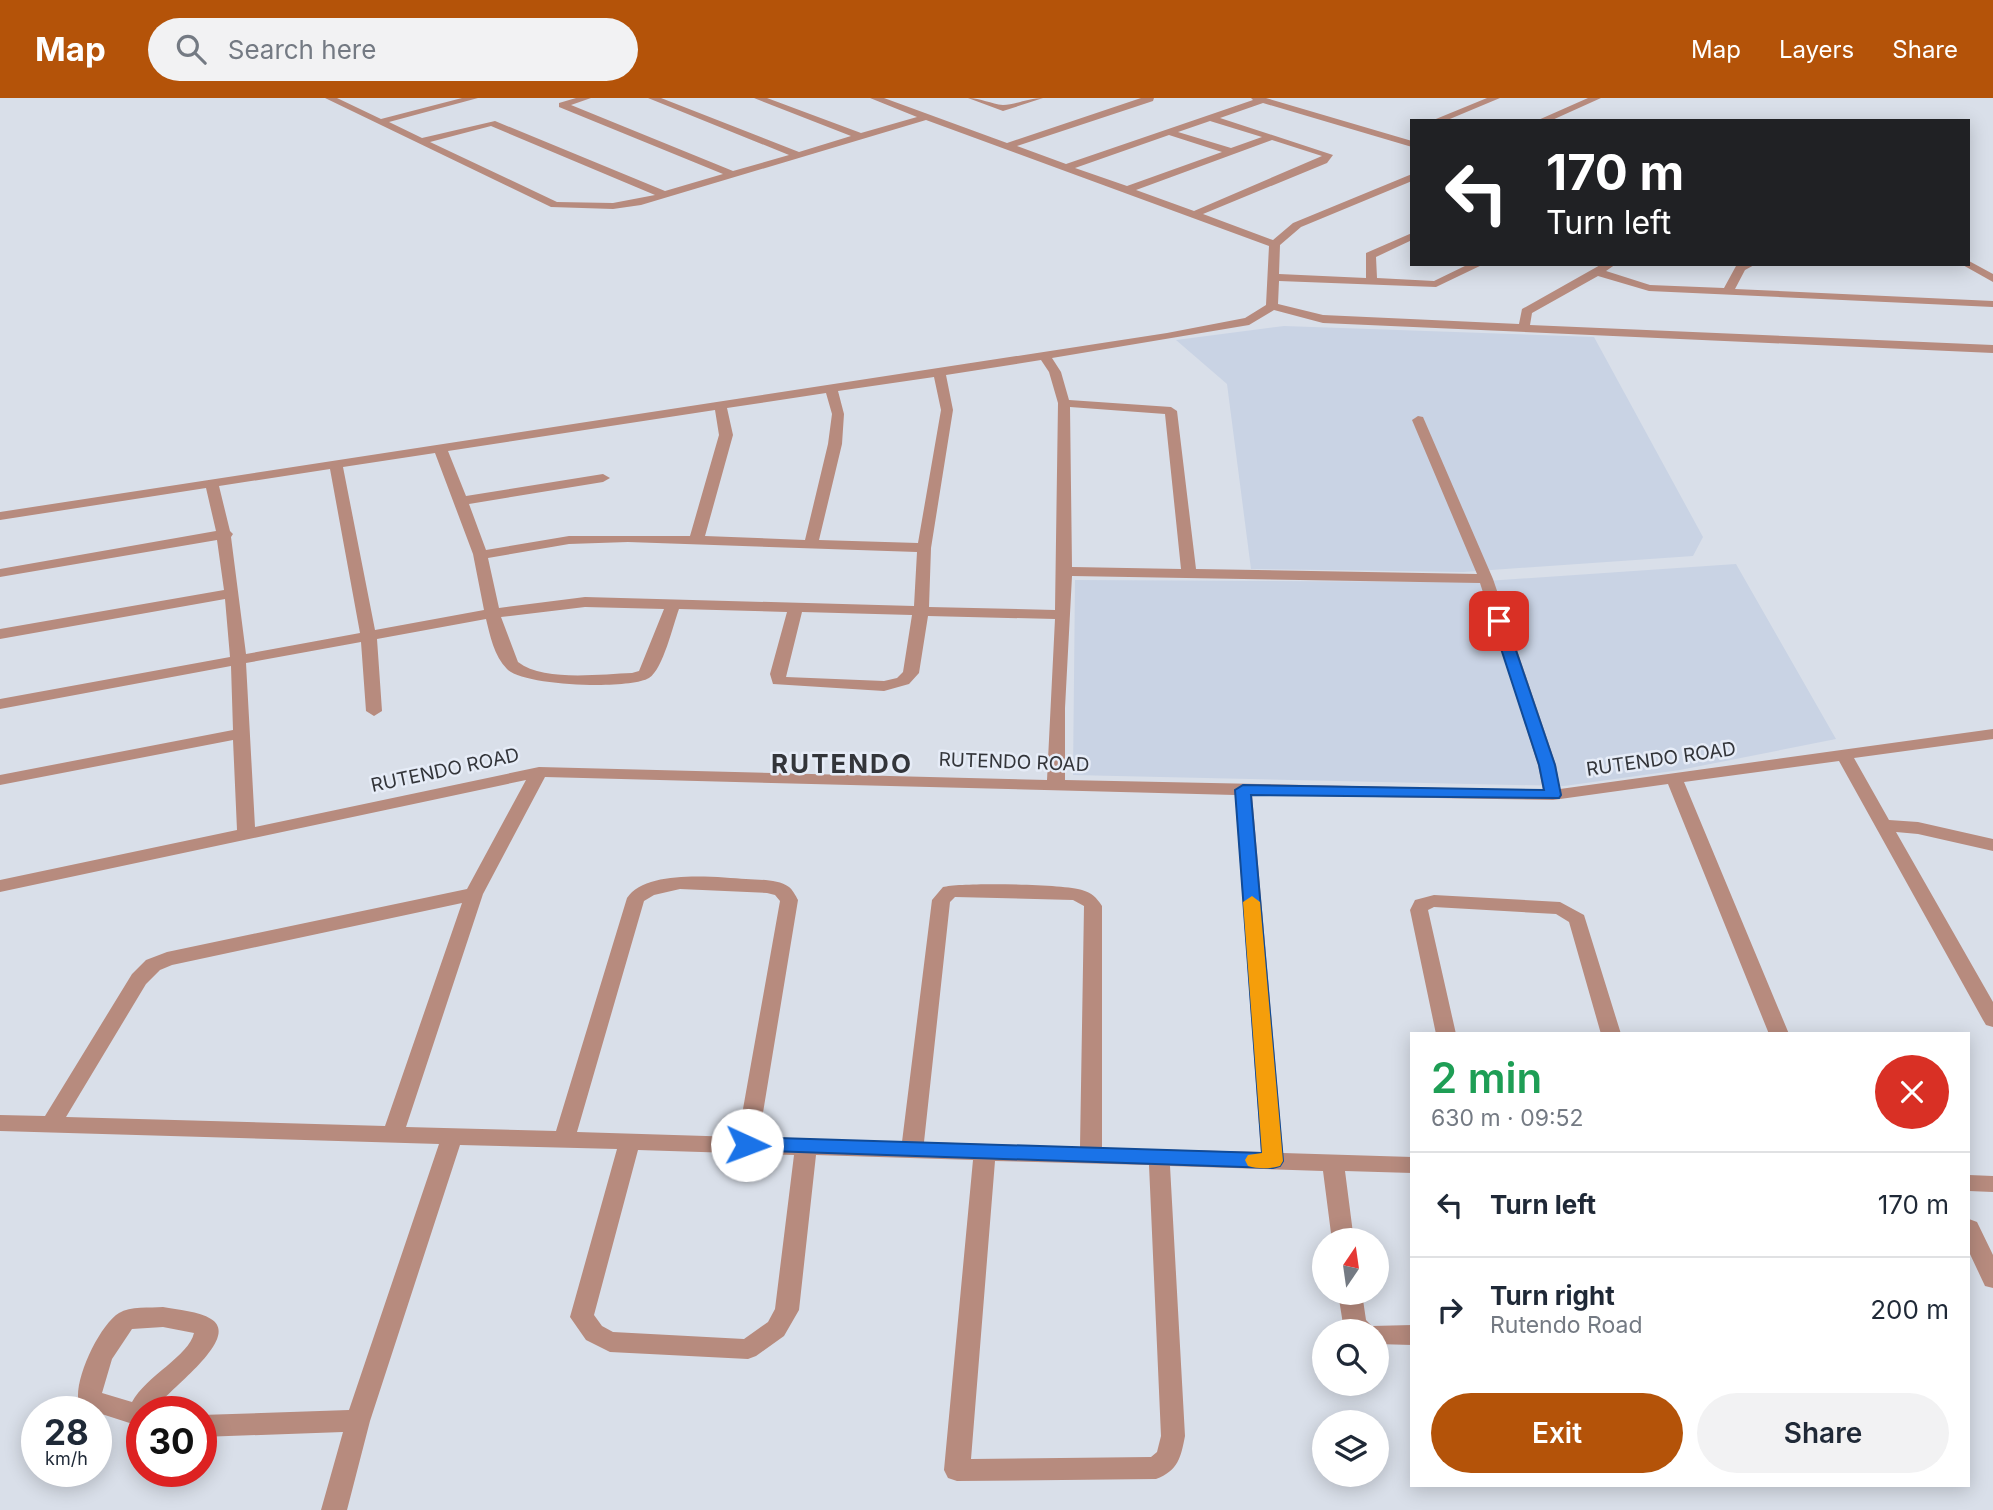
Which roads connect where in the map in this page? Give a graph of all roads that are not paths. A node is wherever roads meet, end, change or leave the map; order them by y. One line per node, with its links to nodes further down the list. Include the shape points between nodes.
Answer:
1 (330, 98): 19 (street)
2 (426, 98): 14 (street)
3 (473, 98): 14 (street)
4 (586, 98): 31 (street, via 562,105)
5 (653, 98): 29 (street)
6 (760, 98): 22 (street)
7 (875, 98): 15 (street)
8 (973, 98): 9 (street, via 1003,108)
9 (1038, 98)
10 (1146, 98): 27 (street, via 1150,99)
11 (1495, 98): 17 (street)
12 (1596, 98): 18 (street)
13 (1259, 99): 16 (street); 24 (street)
14 (443, 106): 19 (street)
15 (926, 117): 22 (street); 27 (street)
16 (1210, 118): 21 (street); 23 (street)
17 (1441, 119)
18 (1546, 119)
19 (379, 122): 25 (street)
20 (1410, 131): 24 (street)
21 (1168, 132): 28 (street); 30 (street)
22 (859, 136): 29 (street)
23 (1272, 136): 28 (street); 35 (street, via 1328,155)
24 (1392, 138): 26 (street)
25 (423, 141): 34 (street, via 555,205 613,206); 34 (street, via 492,123)
26 (1410, 143)
27 (1006, 147): 30 (street)
28 (1229, 151): 33 (street)
29 (796, 154): 31 (street)
30 (1064, 168): 33 (street)
31 (731, 174): 34 (street)
32 (1410, 178): 37 (street, via 1297,225)
33 (1126, 190): 35 (street)
34 (665, 195)
35 (1195, 214): 37 (street)
36 (1410, 237): 45 (street, via 1370,256)
37 (1275, 244): 43 (street)
38 (1475, 266): 45 (street, via 1436,284)
39 (1607, 266): 42 (street)
40 (1745, 266): 46 (street)
41 (1970, 266): 44 (street)
42 (1596, 272): 46 (street, via 1649,288); 49 (street, via 1526,311)
43 (1273, 276): 45 (street); 48 (street)
44 (1993, 279)
45 (1372, 281)
46 (1728, 292): 47 (street)
47 (1993, 304)
48 (1272, 306): 49 (street, via 1323,319); 51 (street, via 1249,321)
49 (1524, 328): 50 (street)
50 (1993, 349)
51 (1044, 356): 52 (street); 54 (street, via 1055,372)
52 (939, 373): 53 (street); 66 (street, via 947,410)
53 (831, 389): 55 (street); 65 (street, via 838,414 835,443)
54 (1064, 403): 68 (street); 70 (street, via 1171,411)
55 (720, 405): 57 (street); 64 (street, via 726,435)
56 (1418, 420): 71 (street)
57 (440, 448): 58 (street); 61 (street)
58 (336, 465): 60 (street); 79 (street)
59 (603, 478): 61 (street)
60 (212, 484): 62 (street); 63 (street)
61 (460, 501): 67 (street)
62 (0, 516)
63 (226, 534): 69 (street); 72 (street)
64 (696, 541): 65 (street); 67 (street, via 569,540)
65 (811, 544): 66 (street)
66 (924, 548): 75 (street)
67 (480, 555): 76 (street)
68 (1065, 571): 70 (street); 77 (street)
69 (0, 573)
70 (1189, 574): 71 (street)
71 (1486, 579): 91 (street)
72 (232, 593): 78 (street); 80 (street)
73 (673, 604): 74 (street); 76 (street, via 585,602); 76 (street, via 650,666 634,678 539,677 519,672 509,664)
74 (796, 606): 75 (street); 75 (street, via 779,681 884,686 903,681 911,673)
75 (921, 610): 77 (street)
76 (492, 613): 79 (street)
77 (1062, 615): 89 (street)
78 (0, 634)
79 (369, 638): 80 (street); 82 (street)
80 (239, 660): 81 (street); 83 (street)
81 (0, 704)
82 (374, 711)
83 (240, 734): 87 (street); 93 (street)
84 (1993, 734): 85 (street, RUTENDO ROAD)
85 (1844, 755): 88 (street, RUTENDO ROAD); 92 (street)
86 (540, 772): 89 (street, RUTENDO ROAD); 93 (street, RUTENDO ROAD); 96 (street)
87 (0, 780)
88 (1675, 780): 91 (street, RUTENDO ROAD); 100 (street)
89 (1056, 784): 90 (street, RUTENDO ROAD)
90 (1243, 790): 91 (street, RUTENDO ROAD); 113 (street)
91 (1553, 795)
92 (1885, 825): 94 (street); 97 (street)
93 (246, 834): 95 (street, RUTENDO ROAD)
94 (1993, 845)
95 (0, 886)
96 (474, 894): 102 (street, via 167,958 153,965 139,979); 103 (street)
97 (1993, 1020)
98 (1446, 1032): 99 (street, via 1419,910 1433,901 1560,908 1571,913 1577,919)
99 (1610, 1032)
100 (1778, 1032)
101 (0, 1122): 102 (street)
102 (51, 1124): 103 (street)
103 (393, 1134): 104 (street)
104 (452, 1136): 105 (street); 124 (street)
105 (564, 1139): 106 (street); 107 (street, via 636,898 663,883 768,887 782,891 789,900)
106 (630, 1141): 107 (street); 108 (street, via 582,1317 594,1333 610,1342 748,1349 776,1329 787,1310)
107 (747, 1145): 108 (street)
108 (806, 1147): 109 (street)
109 (912, 1150): 110 (street); 111 (street, via 941,900 950,891 981,891 1075,894 1093,906)
110 (985, 1152): 111 (street); 112 (street, via 957,1470 1156,1468 1168,1458 1173,1436)
111 (1091, 1155): 112 (street)
112 (1159, 1157): 113 (street)
113 (1273, 1161): 114 (street)
114 (1333, 1163): 115 (street); 118 (street)
115 (1410, 1165)
116 (1970, 1183): 117 (street)
117 (1993, 1184)
118 (1341, 1228)
119 (1970, 1230): 120 (street)
120 (1993, 1279)
121 (1389, 1334): 122 (street)
122 (1410, 1335)
123 (140, 1415): 123 (street, via 155,1388 198,1350 207,1329 163,1317 126,1320 120,1326 97,1359 89,1400)
124 (358, 1421): 125 (street); 126 (street)
125 (217, 1425)
126 (334, 1510)

